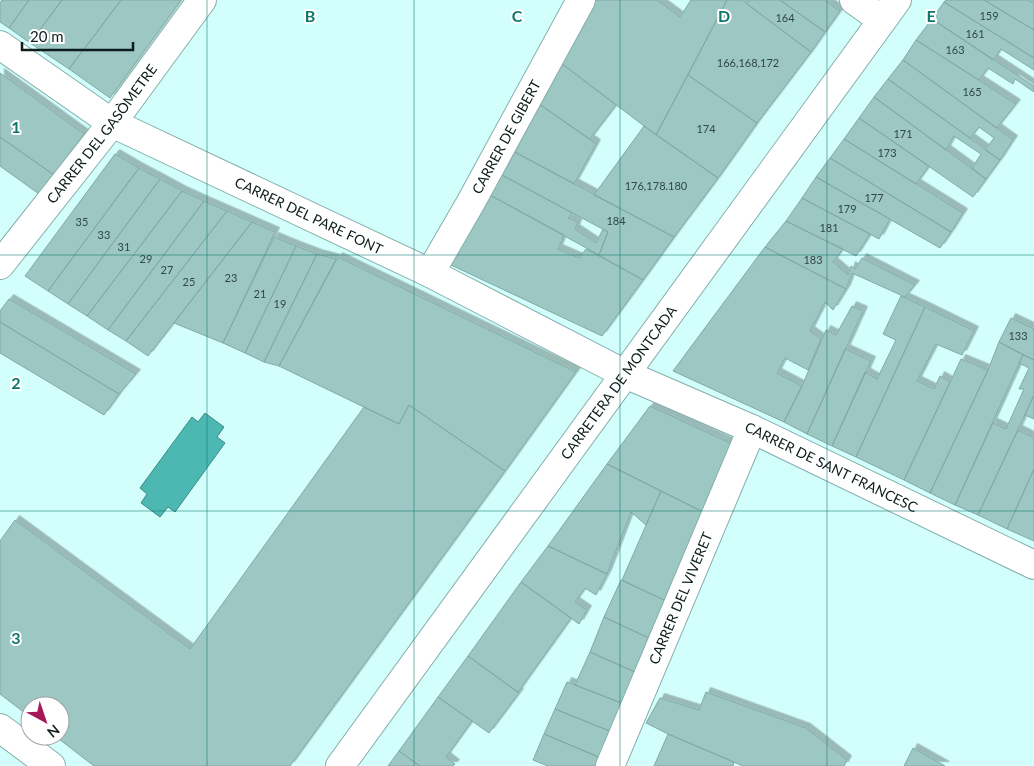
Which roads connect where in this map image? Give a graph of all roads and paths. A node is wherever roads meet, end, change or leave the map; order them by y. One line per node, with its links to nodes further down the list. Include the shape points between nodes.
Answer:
1 (202, 0): 6 (street, CARRER DEL GASÒMETRE)
2 (581, 0): 8 (street, CARRER DE GIBERT)
3 (854, 0): 4 (street)
4 (890, 10): 9 (street, CARRETERA DE MONTCADA)
5 (0, 45): 6 (street, CARRER DEL PARE FONT)
6 (112, 123): 7 (street, CARRER DEL GASÒMETRE); 8 (street, CARRER DEL PARE FONT)
7 (0, 265)
8 (430, 274): 9 (street, CARRER DEL PARE FONT)
9 (625, 374): 10 (street, CARRER DE SANT FRANCESC); 14 (street, CARRETERA DE MONTCADA)
10 (752, 429): 11 (street, CARRER DE SANT FRANCESC); 15 (street, CARRER DEL VIVERET)
11 (1034, 565)
12 (0, 728): 13 (street)
13 (51, 766)
14 (340, 766)
15 (610, 766)

